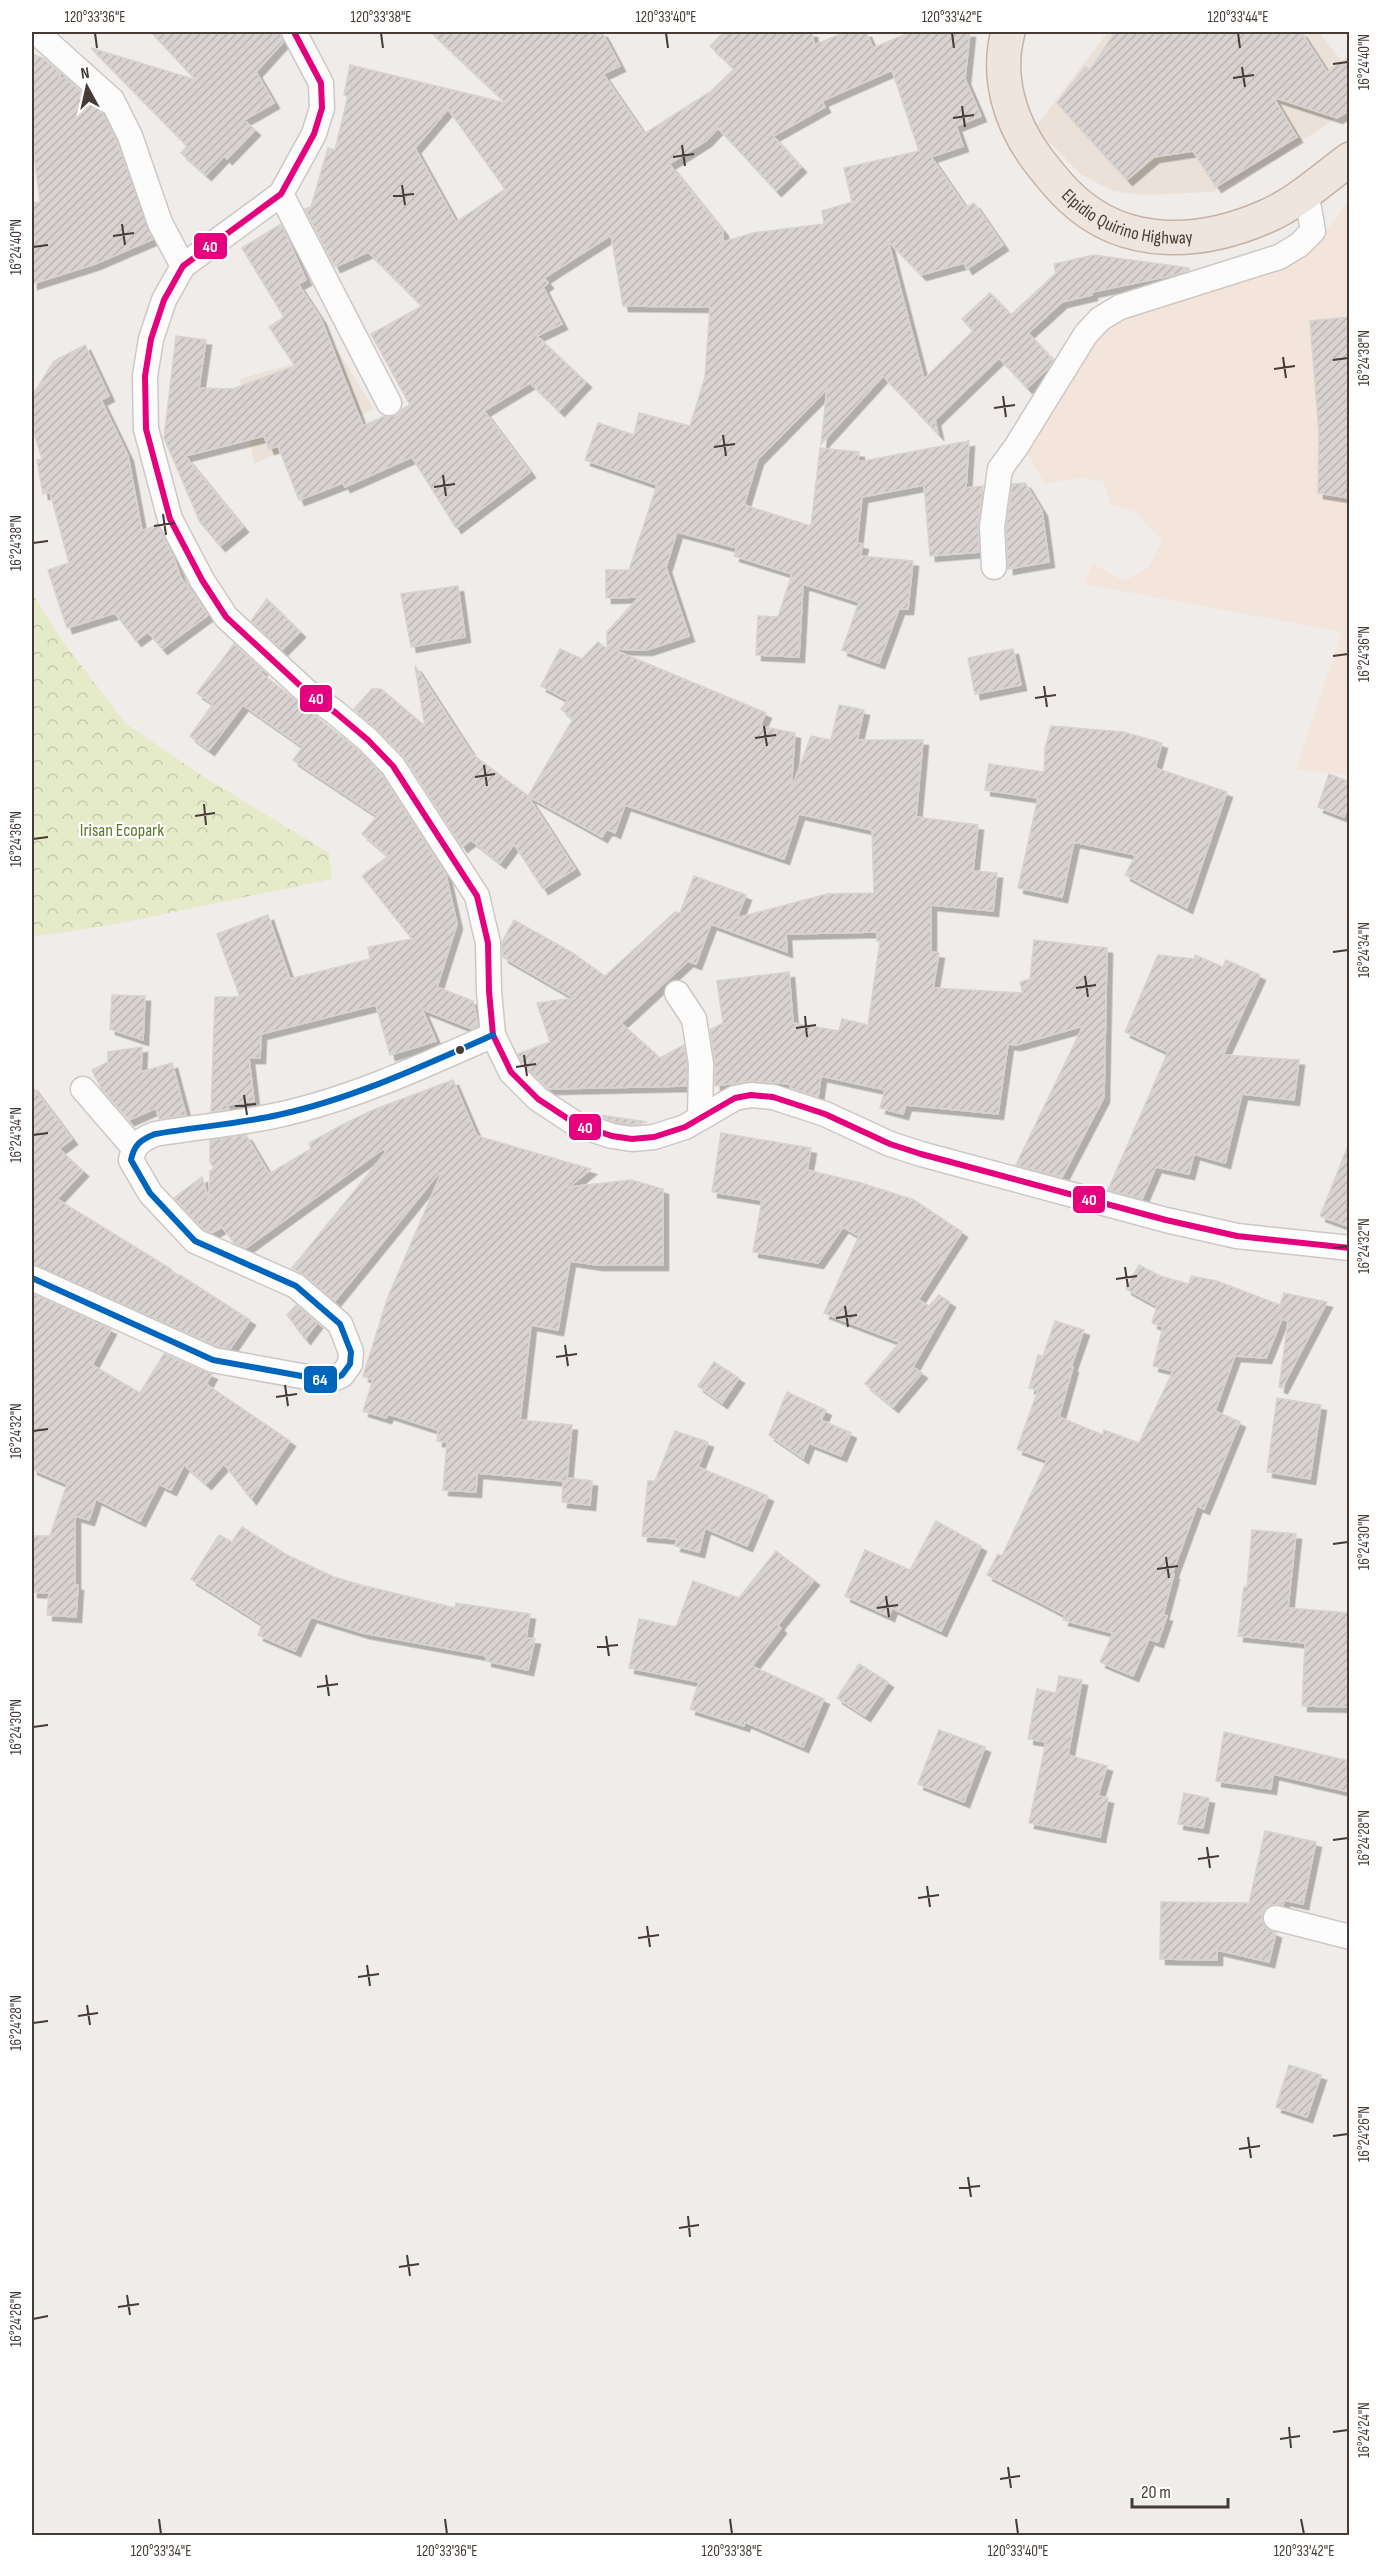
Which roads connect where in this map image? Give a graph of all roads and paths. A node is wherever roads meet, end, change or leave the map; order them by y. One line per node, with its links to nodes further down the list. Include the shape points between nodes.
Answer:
1 (36, 32): 7 (street, via 112,100 130,135 160,224)
2 (294, 32): 6 (street, via 321,83 322,108 314,134)
3 (1008, 32): 5 (highway, Elpidio Quirino Highway, via 1002,53 1014,122 1028,147 1070,197 1106,223 1141,236 1185,239 1268,216)
4 (1350, 159): 5 (highway, Elpidio Quirino Highway)
5 (1306, 191): 9 (street, via 1313,231 1299,245 1279,257 1120,308 1100,319 1086,334 1000,469 992,527)
6 (281, 194): 7 (street); 8 (street)
7 (183, 266): 11 (street, via 161,309 145,376 146,429 170,519 226,617 264,655 393,766 477,896 488,943)
8 (389, 403)
9 (994, 567)
10 (677, 993): 13 (street, via 694,1019 701,1064)
11 (493, 1035): 13 (street, via 511,1072 538,1099 576,1124 632,1139 654,1137); 14 (street, via 322,1104 155,1134)
12 (83, 1089): 14 (street)
13 (700, 1118): 15 (street, via 735,1098 773,1097 921,1154 1155,1217 1237,1236)
14 (134, 1148): 16 (street, via 131,1160 150,1193 195,1241 296,1286 340,1324 351,1352 350,1364 342,1375 329,1381 213,1360)
15 (1350, 1248)
16 (32, 1278)
17 (1276, 1918): 18 (street)
18 (1350, 1937)

